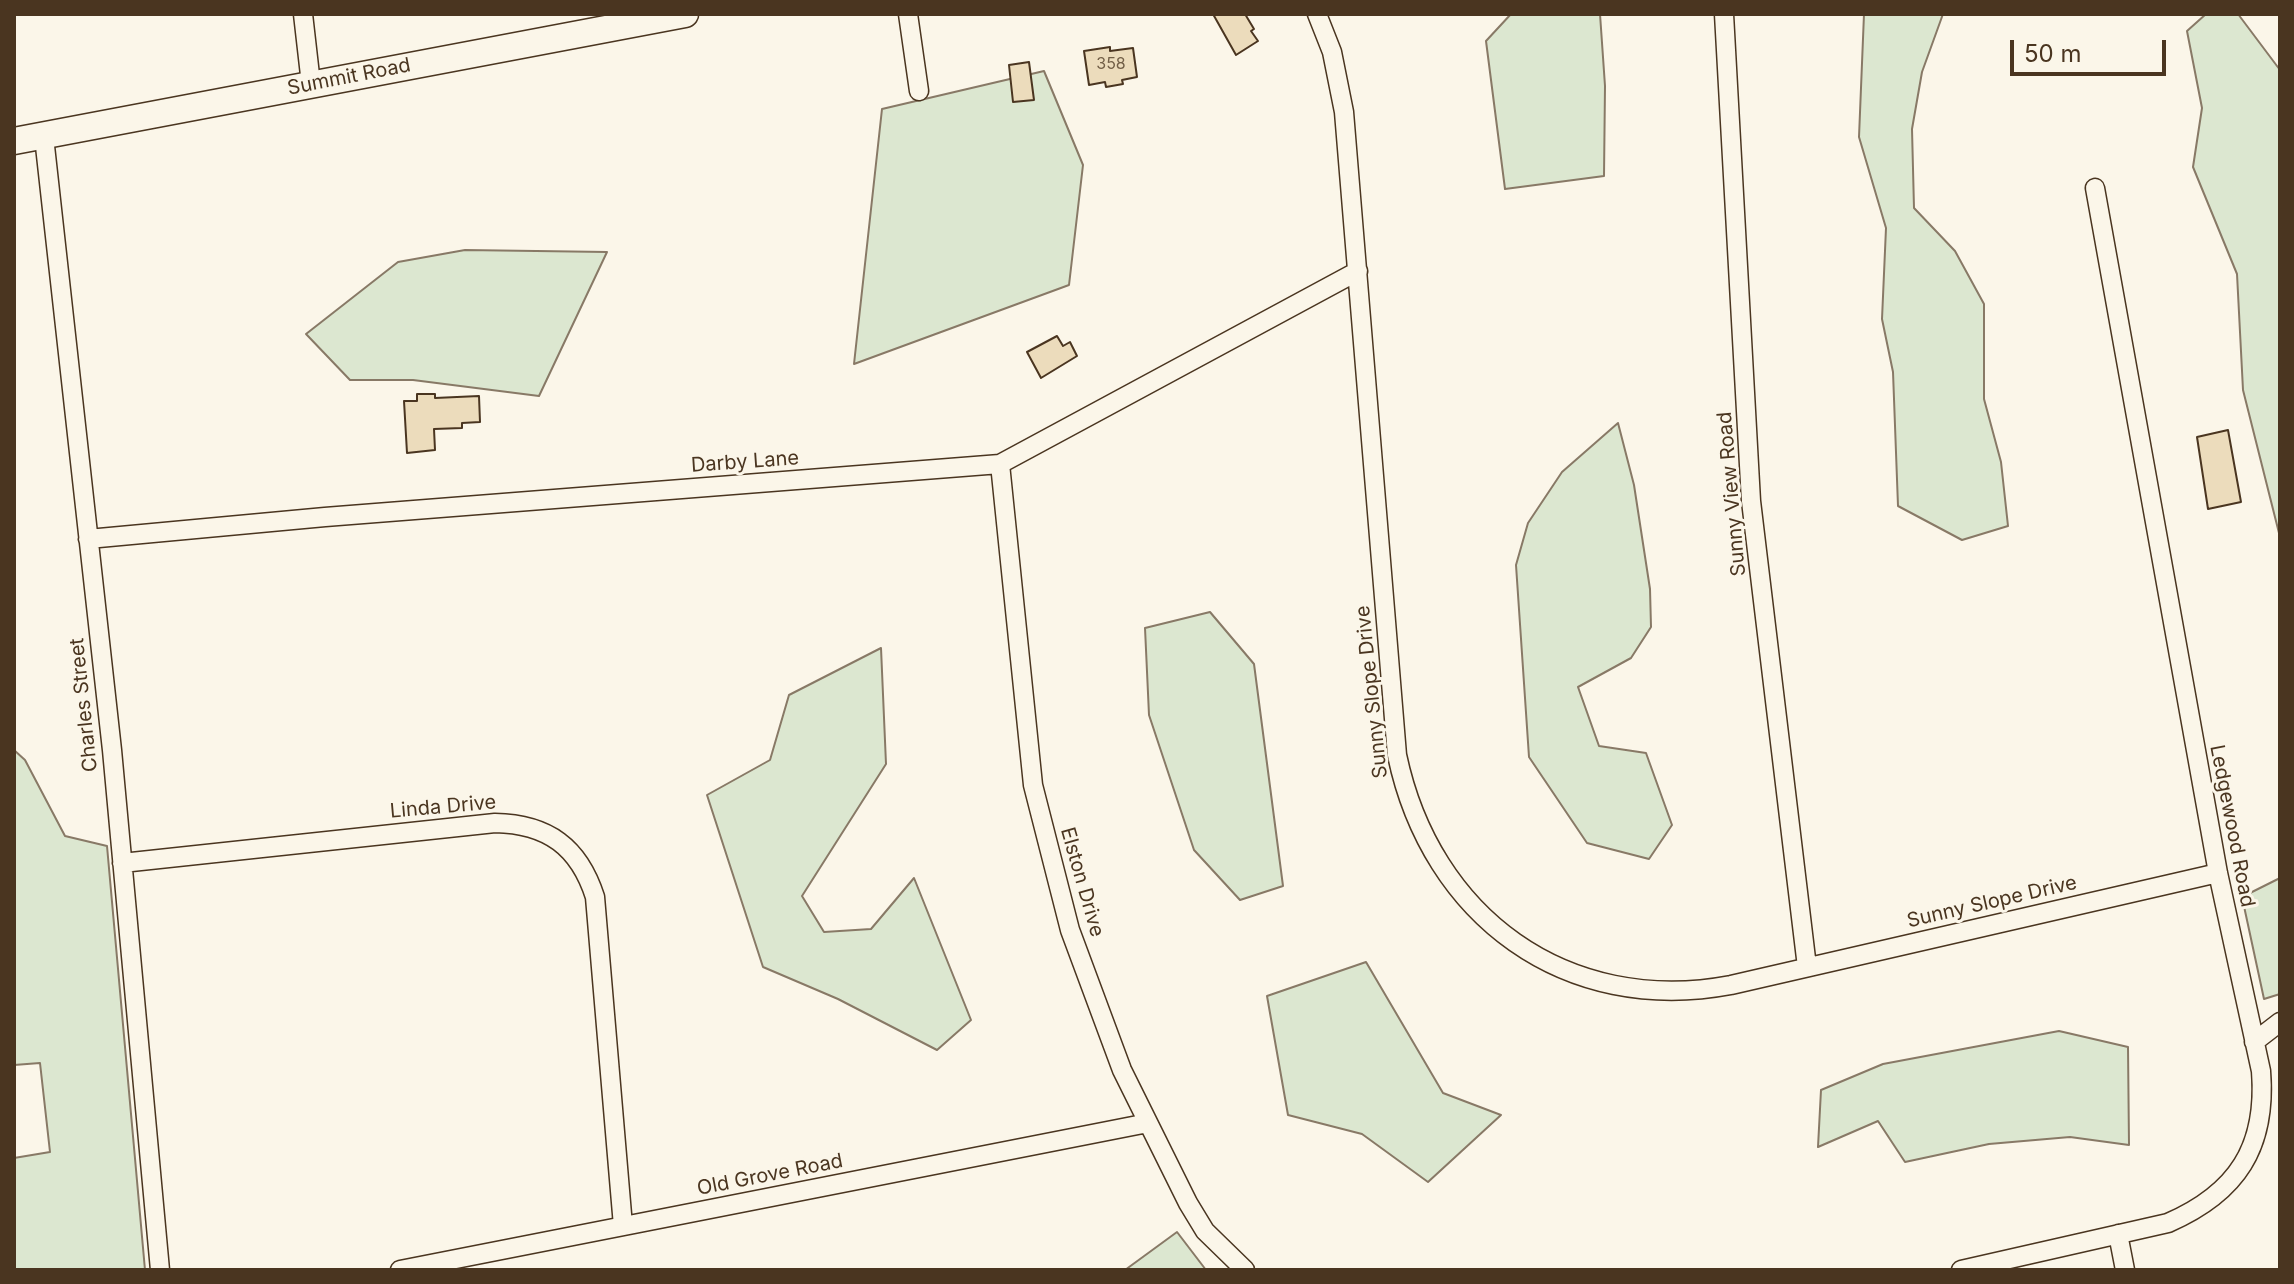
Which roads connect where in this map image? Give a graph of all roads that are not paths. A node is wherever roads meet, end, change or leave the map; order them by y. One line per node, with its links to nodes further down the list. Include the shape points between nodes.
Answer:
1 (303, 14): 6 (street)
2 (685, 14): 6 (main road, Summit Road)
3 (908, 14): 7 (street)
4 (1317, 14): 11 (street, Sunny Slope Drive, via 1340,81)
5 (1724, 14): 16 (street, Sunny View Road, via 1751,501)
6 (311, 84): 8 (main road, Summit Road)
7 (919, 91)
8 (44, 137): 9 (main road, Summit Road); 13 (street, Charles Street)
9 (14, 141)
10 (2095, 188): 15 (street, Ledgewood Road)
11 (1358, 271): 12 (street, Darby Lane); 16 (street, Sunny Slope Drive, via 1397,755 1412,812 1438,864 1474,909 1519,946 1599,981 1685,991)
12 (1000, 464): 13 (street, Darby Lane); 19 (street, Elston Drive, via 1033,785 1070,930 1122,1070)
13 (88, 539): 14 (street, Charles Street)
14 (122, 863): 20 (street, Linda Drive, via 495,823 551,835 580,862 595,897); 22 (street, Charles Street)
15 (2218, 873): 16 (street, Sunny Slope Drive); 18 (street, Ledgewood Road)
16 (1807, 967)
17 (2280, 1022): 18 (street)
18 (2254, 1042): 21 (street, Ledgewood Road, via 2263,1099 2250,1153 2236,1176 2193,1212)
19 (1148, 1123): 20 (street, Old Grove Road); 24 (street, Elston Drive, via 1205,1231)
20 (623, 1226): 23 (street, Old Grove Road)
21 (2118, 1234): 25 (street, Ledgewood Road); 26 (street)
22 (160, 1270)
23 (400, 1270)
24 (1245, 1270)
25 (1961, 1270)
26 (2125, 1270)

